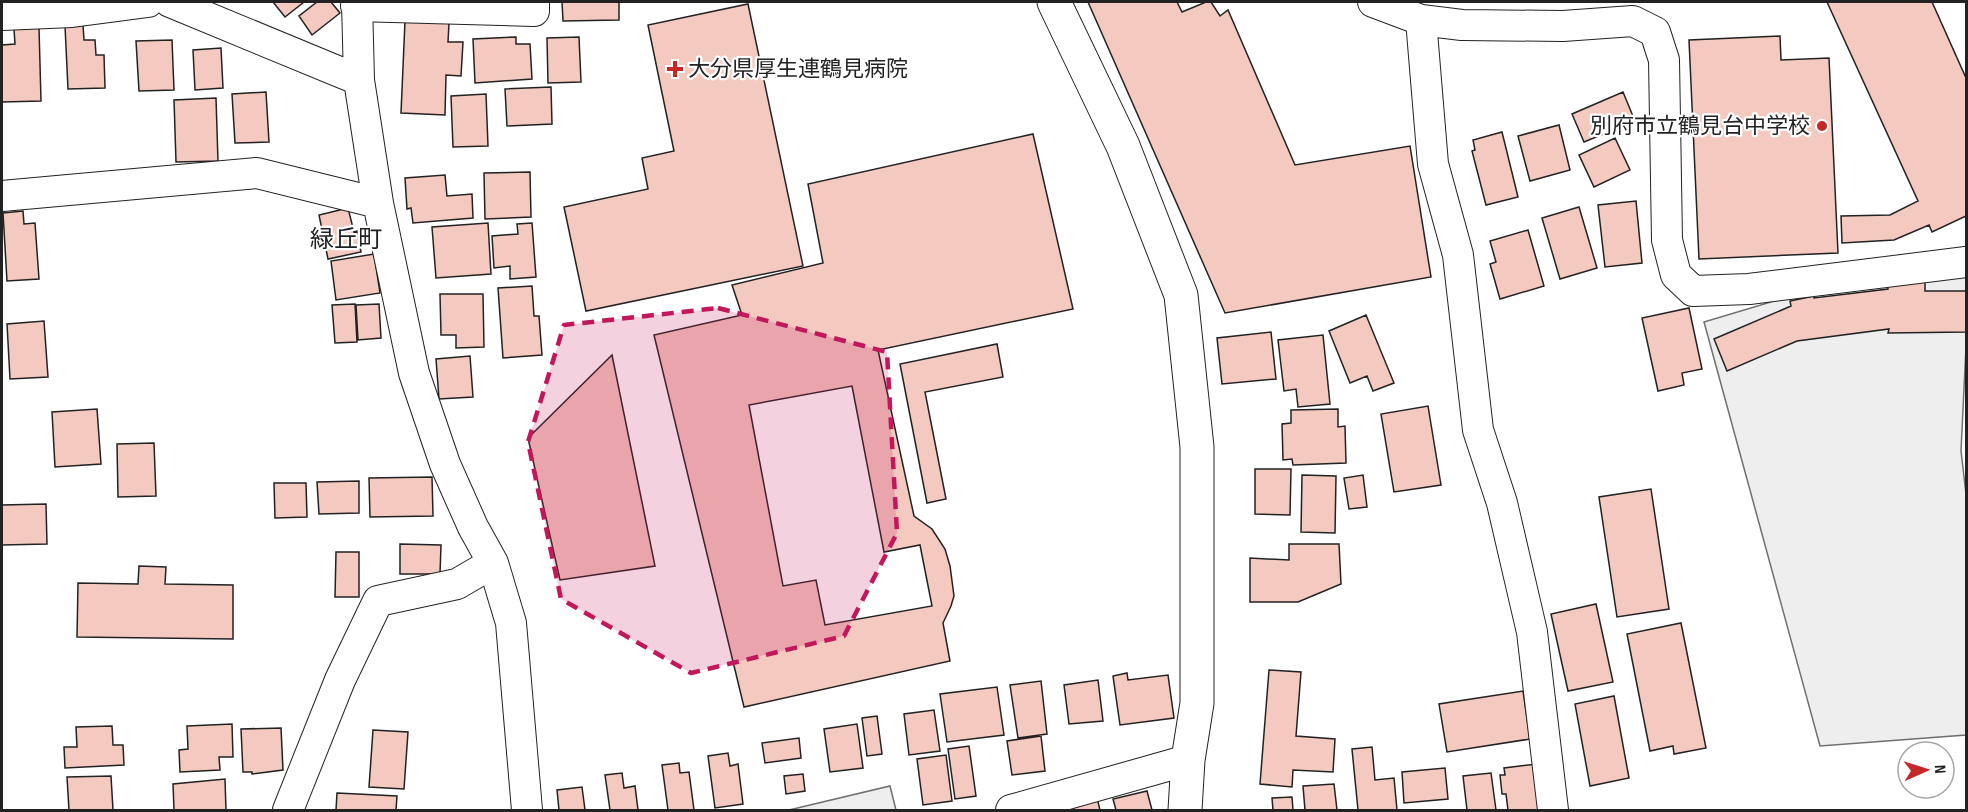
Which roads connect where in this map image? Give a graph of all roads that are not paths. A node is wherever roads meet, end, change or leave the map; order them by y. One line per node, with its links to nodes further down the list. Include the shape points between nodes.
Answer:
1 (148, 2): 7 (street, via 72,12)
2 (170, 2): 9 (street)
3 (534, 2): 6 (street, via 534,11)
4 (1054, 2): 14 (street, via 1123,146 1181,295 1197,447 1197,703)
5 (1373, 2): 8 (street)
6 (357, 4): 9 (street)
7 (2, 15)
8 (1421, 20): 12 (street, via 1462,25 1563,26 1634,21 1655,32 1664,60 1667,240 1676,275 1693,291 1749,289); 19 (street, via 1433,164 1458,255 1478,430 1502,503 1532,632)
9 (359, 80): 11 (street)
10 (2, 196): 11 (street, via 257,173)
11 (378, 203): 13 (street, via 414,374 445,464)
12 (1966, 262)
13 (493, 563): 15 (street, via 457,584 378,601 340,680); 16 (street, via 511,623)
14 (1188, 760): 17 (street); 18 (street)
15 (288, 810)
16 (527, 810)
17 (1011, 810)
18 (1185, 810)
19 (1553, 810)

